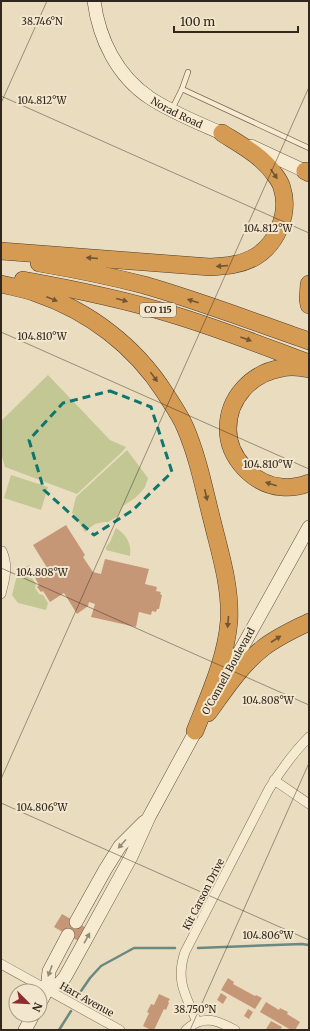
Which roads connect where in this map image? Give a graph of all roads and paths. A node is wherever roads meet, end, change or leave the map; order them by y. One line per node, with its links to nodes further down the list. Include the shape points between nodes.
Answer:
1 (94, 1): 4 (main road, Norad Road, via 104,40 117,64 137,88 149,98)
2 (188, 72): 3 (lane)
3 (182, 89): 4 (lane); 6 (lane)
4 (172, 110): 5 (main road, Norad Road)
5 (222, 133): 7 (main road, Norad Road); 8 (highway, one-way to 8, via 268,166 282,188 284,210 279,230 267,247 255,257 239,264 210,267)
6 (309, 148)
7 (308, 172)
8 (1, 251)
9 (1, 257): 14 (highway, CO 115, one-way to 9, via 143,285 88,272)
10 (1, 277): 15 (highway, CO 115, one-way to 15, via 80,290 146,307 200,323)
11 (1, 284): 22 (highway, one-way to 22, via 36,293 67,306 114,336 149,370 184,426 202,478 224,571 229,608 223,653)
12 (309, 284): 13 (highway)
13 (309, 305)
14 (309, 341)
15 (309, 363)
16 (309, 369): 17 (highway, one-way to 16, via 292,487 262,482 253,476 234,454 228,431 228,419 236,397 257,376 282,368)
17 (309, 482)
18 (309, 527): 22 (main road, O'Connell Boulevard)
19 (2, 551): 20 (street, via 6,565)
20 (1, 594)
21 (309, 622): 22 (highway, one-way to 21, via 250,660 280,636)
22 (195, 730): 26 (main road, O'Connell Boulevard)
23 (309, 737): 24 (street, Kit Carson Drive)
24 (274, 780): 25 (street); 38 (street, Kit Carson Drive, via 183,959 182,986)
25 (309, 804)
26 (150, 816): 27 (main road, O'Connell Boulevard, one-way to 27, via 120,846); 28 (main road, O'Connell Boulevard)
27 (88, 900): 28 (main road, via 88,907 92,912); 29 (main road, O'Connell Boulevard)
28 (108, 900): 32 (main road, O'Connell Boulevard, one-way to 28)
29 (76, 922)
30 (68, 935): 31 (main road, O'Connell Boulevard)
31 (58, 953): 32 (main road, via 65,961); 35 (main road, O'Connell Boulevard, one-way to 35, via 49,971)
32 (75, 959): 36 (main road, O'Connell Boulevard, via 60,983)
33 (1, 964): 34 (street, Harr Avenue)
34 (35, 983)
35 (48, 983)
36 (48, 989)
37 (48, 991): 39 (street, Harr Avenue)
38 (197, 1022): 40 (street); 41 (street, via 212,1020)
39 (120, 1030)
40 (186, 1030)
41 (235, 1030)

